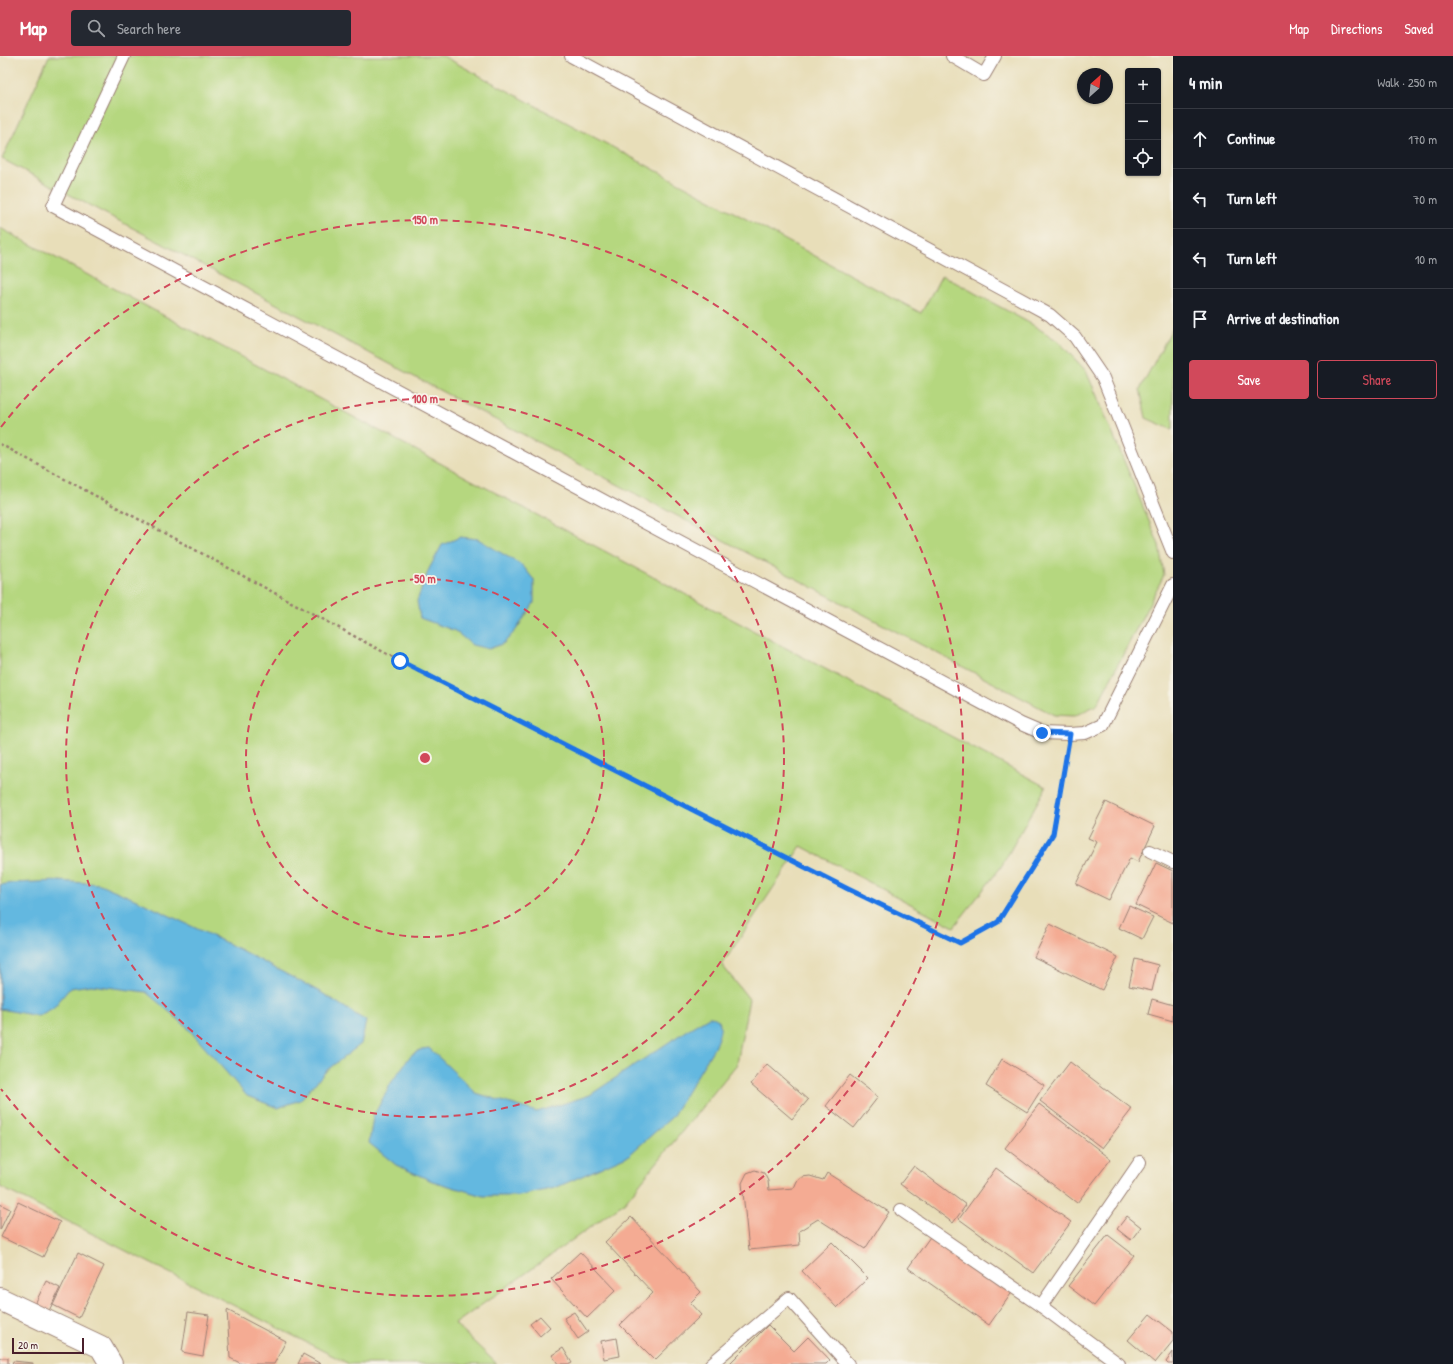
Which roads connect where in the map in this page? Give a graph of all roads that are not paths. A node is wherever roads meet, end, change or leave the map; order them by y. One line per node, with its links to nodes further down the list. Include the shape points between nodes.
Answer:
1 (124, 56): 6 (lane, via 53,206 1021,724 1042,733 1070,734 1085,733 1103,725)
2 (571, 56): 5 (lane, via 1050,315 1075,337 1103,378)
3 (952, 56): 4 (lane, via 984,75)
4 (995, 56)
5 (1173, 553)
6 (1173, 586)
7 (1150, 851): 8 (lane)
8 (1173, 862)
9 (1140, 1162): 12 (lane)
10 (901, 1210): 12 (lane)
11 (0, 1299): 13 (street, via 101,1347)
12 (1042, 1306): 16 (lane)
13 (112, 1364)
14 (711, 1364): 15 (lane, via 789,1298)
15 (848, 1364)
16 (1119, 1364)

